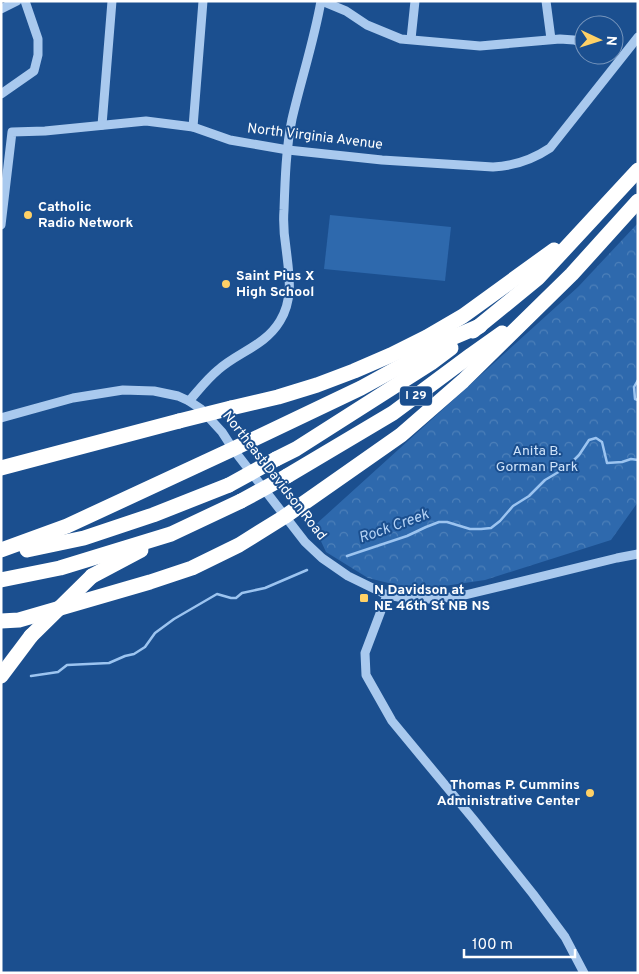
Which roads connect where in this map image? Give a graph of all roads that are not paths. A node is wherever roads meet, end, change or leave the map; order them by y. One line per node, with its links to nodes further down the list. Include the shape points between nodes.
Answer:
1 (17, 1): 8 (street)
2 (25, 1): 15 (street, via 38,39 34,71)
3 (112, 1): 16 (street)
4 (203, 1): 17 (street)
5 (322, 1): 10 (street, via 368,25 401,39); 18 (street, via 292,121)
6 (415, 1): 10 (street)
7 (546, 1): 11 (street)
8 (1, 9)
9 (638, 37): 13 (street, North Virginia Avenue)
10 (411, 39): 11 (street, via 480,46)
11 (551, 39): 12 (street)
12 (574, 40)
13 (624, 55)
14 (616, 65): 18 (street, North Virginia Avenue, via 550,148 528,160 506,166 382,160)
15 (1, 94)
16 (102, 125): 17 (street, North Virginia Avenue, via 146,121); 21 (street, North Virginia Avenue, via 12,132)
17 (193, 127): 18 (street, North Virginia Avenue, via 230,140)
18 (288, 150): 25 (street, via 284,196 290,288 288,304 273,330 259,344 218,370)
19 (638, 170): 22 (highway, I 29)
20 (638, 200): 23 (highway, I 29)
21 (1, 225)
22 (583, 228): 24 (highway, I 29, via 538,278); 28 (highway, bridge, via 463,316 364,367 278,397)
23 (540, 306): 29 (highway, via 463,381 401,435); 30 (highway, I 29, bridge, via 393,413 287,476)
24 (480, 326): 27 (highway); 33 (highway, I 29, bridge, via 431,363 296,449 229,485 84,538)
25 (189, 401): 26 (street, Northeast Davidson Road, via 154,391 123,390 73,398); 27 (street, Northeast Davidson Road, via 217,426)
26 (1, 418)
27 (233, 449): 29 (street, Northeast Davidson Road); 31 (highway, via 67,526)
28 (1, 468)
29 (284, 517): 35 (street, Northeast Davidson Road, via 322,558 348,576); 36 (highway, via 192,568 19,620)
30 (171, 534): 34 (highway, I 29, via 60,568); 37 (highway, bridge, via 92,576 31,636)
31 (1, 550)
32 (638, 554): 35 (street, Northeast Davidson Road, via 465,595 410,599)
33 (1, 555)
34 (1, 580)
35 (387, 595): 38 (street, via 365,653 366,675 392,721 566,937)
36 (1, 621)
37 (1, 676)
38 (584, 973)

